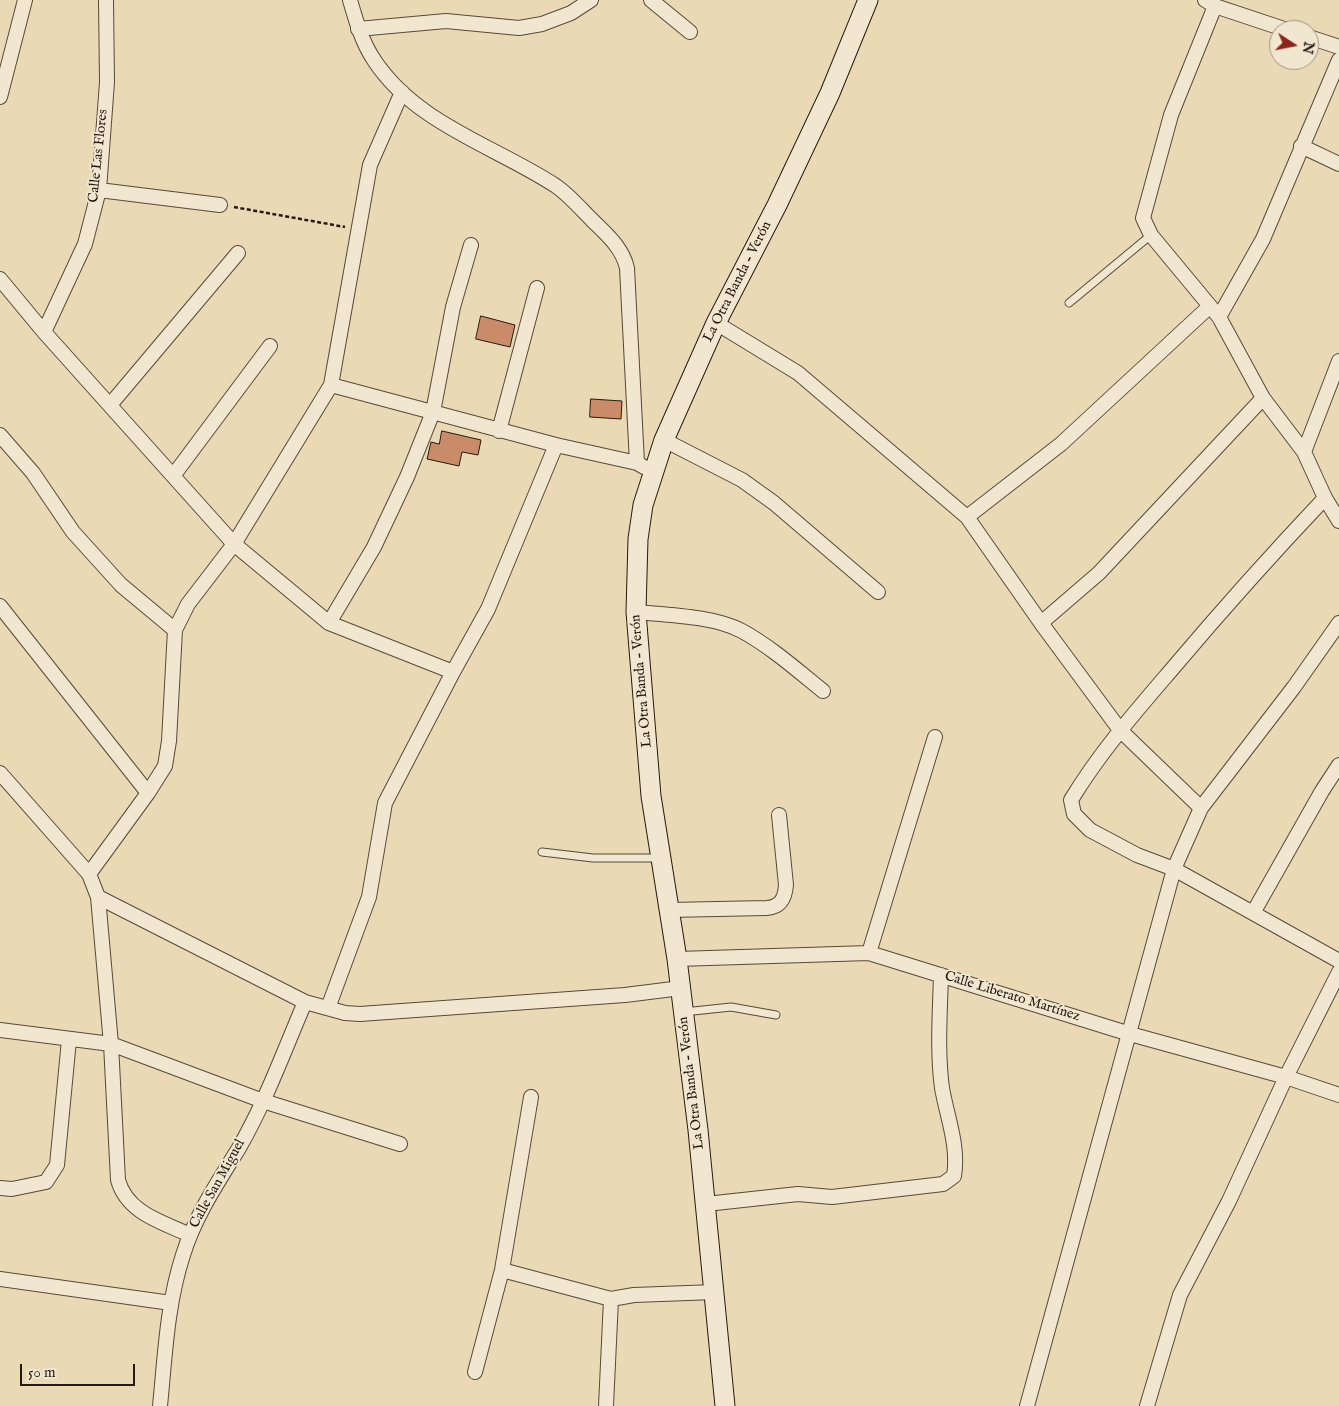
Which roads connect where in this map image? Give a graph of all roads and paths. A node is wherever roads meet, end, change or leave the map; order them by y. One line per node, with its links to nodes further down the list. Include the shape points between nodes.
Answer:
1 (25, 0): 13 (street)
2 (106, 0): 19 (street, Calle Las Flores, via 107,82)
3 (350, 0): 9 (street)
4 (591, 0): 9 (street, via 571,13 520,28 446,21)
5 (651, 0): 10 (street)
6 (868, 0): 30 (main road, La Otra Banda - Verón, via 830,93)
7 (1210, 3): 8 (street); 22 (street, via 1171,115 1143,218)
8 (1269, 24)
9 (358, 29): 15 (street, via 374,60)
10 (690, 32)
11 (1319, 40): 12 (street)
12 (1339, 47)
13 (5, 49): 16 (street)
14 (1339, 60): 17 (street)
15 (402, 92): 21 (street, via 370,165); 43 (street, via 442,122 558,187 615,242 627,268)
16 (0, 97)
17 (1301, 146): 18 (street); 29 (street, via 1263,239)
18 (1339, 164)
19 (99, 190): 20 (street); 31 (street, Calle Las Flores, via 85,244)
20 (220, 205): 21 (path)
21 (358, 230): 34 (street)
22 (1151, 235): 27 (lane); 28 (street)
23 (471, 245): 37 (street, via 452,307)
24 (238, 253): 36 (street)
25 (0, 279): 31 (street)
26 (537, 288): 38 (street)
27 (1069, 303)
28 (1209, 307): 29 (street); 46 (street, via 1061,444)
29 (1219, 317): 35 (street)
30 (716, 322): 40 (main road, La Otra Banda - Verón); 46 (street, via 798,373)
31 (44, 332): 36 (street)
32 (270, 346): 44 (street)
33 (1339, 361): 42 (street)
34 (331, 385): 37 (street); 48 (street)
35 (1263, 398): 42 (street); 54 (street, via 1099,573)
36 (110, 405): 44 (street)
37 (434, 412): 38 (street); 53 (street, via 374,547)
38 (499, 431): 41 (street)
39 (0, 435): 56 (street, via 33,473 73,532 121,584)
40 (664, 440): 43 (main road, La Otra Banda - Verón); 49 (street, via 742,480 774,503)
41 (556, 445): 43 (street); 57 (street, via 488,609)
42 (1304, 452): 45 (street)
43 (645, 467): 51 (main road, La Otra Banda - Verón, via 638,539)
44 (173, 476): 48 (street)
45 (1325, 498): 47 (street); 59 (street, via 1257,570)
46 (967, 517): 54 (street)
47 (1339, 521)
48 (234, 544): 53 (street); 56 (street, via 188,604)
49 (878, 592)
50 (0, 606): 55 (street)
51 (636, 612): 58 (street, via 696,618 740,630 769,648); 67 (main road, La Otra Banda - Verón, via 651,796)
52 (1339, 622): 64 (street, via 1294,687)
53 (329, 623): 57 (street)
54 (1041, 623): 59 (street)
55 (5, 624): 63 (street)
56 (175, 630): 63 (street, via 165,766)
57 (453, 672): 80 (street, via 385,803 369,897)
58 (823, 691)
59 (1120, 730): 64 (street); 68 (street, via 1071,800 1074,814 1090,830 1110,841)
60 (935, 737): 73 (street)
61 (1339, 765): 72 (street)
62 (0, 773): 69 (street)
63 (148, 793): 69 (street)
64 (1201, 808): 68 (street)
65 (779, 815): 71 (street, via 786,885 780,904 767,908)
66 (542, 852): 67 (lane, via 592,858)
67 (661, 858): 71 (main road, La Otra Banda - Verón)
68 (1174, 869): 72 (street); 84 (street)
69 (89, 874): 70 (street)
70 (98, 897): 79 (street); 86 (street)
71 (668, 910): 74 (main road, La Otra Banda - Verón)
72 (1254, 913): 75 (street)
73 (869, 953): 74 (street, Calle Liberato Martínez); 77 (street, Calle Liberato Martínez)
74 (677, 959): 78 (main road, La Otra Banda - Verón)
75 (1339, 961)
76 (1339, 972): 87 (street)
77 (941, 975): 84 (street, Calle Liberato Martínez); 93 (street, via 939,1033 942,1087 956,1160 954,1176 943,1184 832,1196 798,1194)
78 (681, 988): 80 (street, via 626,995 360,1014); 81 (main road, La Otra Banda - Verón)
79 (305, 1002): 80 (street); 90 (street, Calle San Miguel)
80 (328, 1008)
81 (684, 1012): 82 (lane, via 731,1007); 93 (main road, La Otra Banda - Verón)
82 (776, 1015)
83 (0, 1030): 85 (street)
84 (1130, 1034): 87 (street, Calle Liberato Martínez); 104 (street)
85 (69, 1040): 86 (street); 92 (street, via 57,1165 46,1182 12,1189)
86 (111, 1044): 90 (street); 94 (street, via 121,1192 140,1213)
87 (1286, 1077): 88 (street, Calle Liberato Martínez); 105 (street, via 1229,1201 1180,1295)
88 (1339, 1095)
89 (531, 1096): 95 (street)
90 (263, 1101): 91 (street); 94 (street, Calle San Miguel)
91 (400, 1144)
92 (0, 1188)
93 (706, 1204): 97 (main road, La Otra Banda - Verón)
94 (190, 1235): 99 (street, Calle San Miguel)
95 (502, 1270): 98 (street); 100 (street)
96 (0, 1279): 99 (street)
97 (715, 1292): 98 (street); 103 (main road, La Otra Banda - Verón)
98 (611, 1299): 102 (street)
99 (171, 1303): 101 (street, Calle San Miguel)
100 (474, 1372)
101 (160, 1406)
102 (606, 1406)
103 (725, 1406)
104 (1027, 1406)
105 (1147, 1406)

